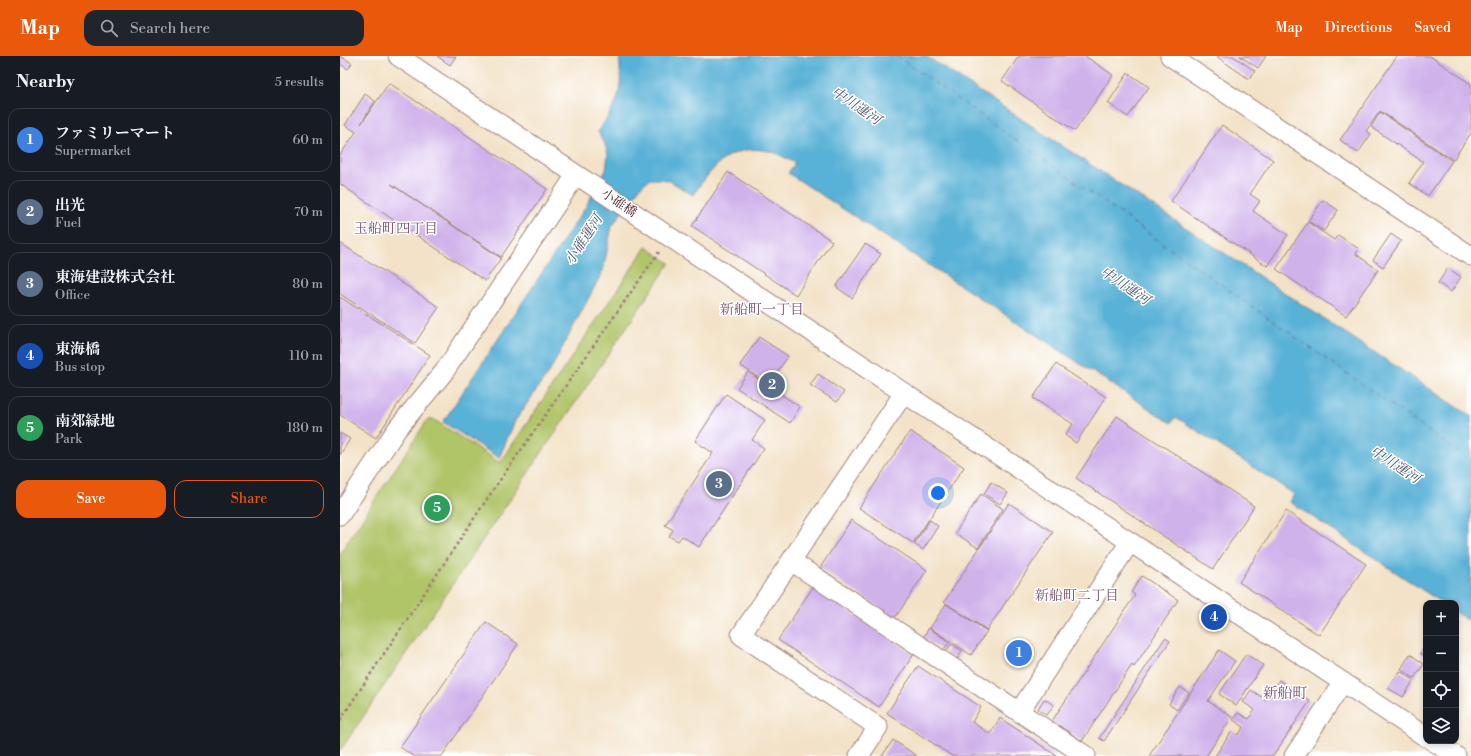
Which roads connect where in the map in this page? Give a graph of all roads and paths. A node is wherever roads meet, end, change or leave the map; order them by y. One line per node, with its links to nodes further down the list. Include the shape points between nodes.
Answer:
1 (398, 56): 3 (street, 小碓橋)
2 (1170, 56): 5 (street)
3 (582, 178): 4 (street, 小碓橋); 7 (street, via 444,372 397,429)
4 (670, 237): 6 (street, 小碓橋); 12 (path, via 491,493)
5 (1471, 256)
6 (904, 393): 8 (street, 小碓橋); 9 (street)
7 (340, 515)
8 (1130, 542): 10 (street, 小碓橋); 11 (street)
9 (791, 562): 11 (street); 15 (street, via 741,635 878,727)
10 (1343, 682): 13 (street, 小碓橋); 17 (street)
11 (1019, 712): 16 (street)
12 (340, 720)
13 (1423, 734)
14 (1438, 744): 18 (street)
15 (860, 756)
16 (1086, 756)
17 (1294, 756)
18 (1456, 756)

